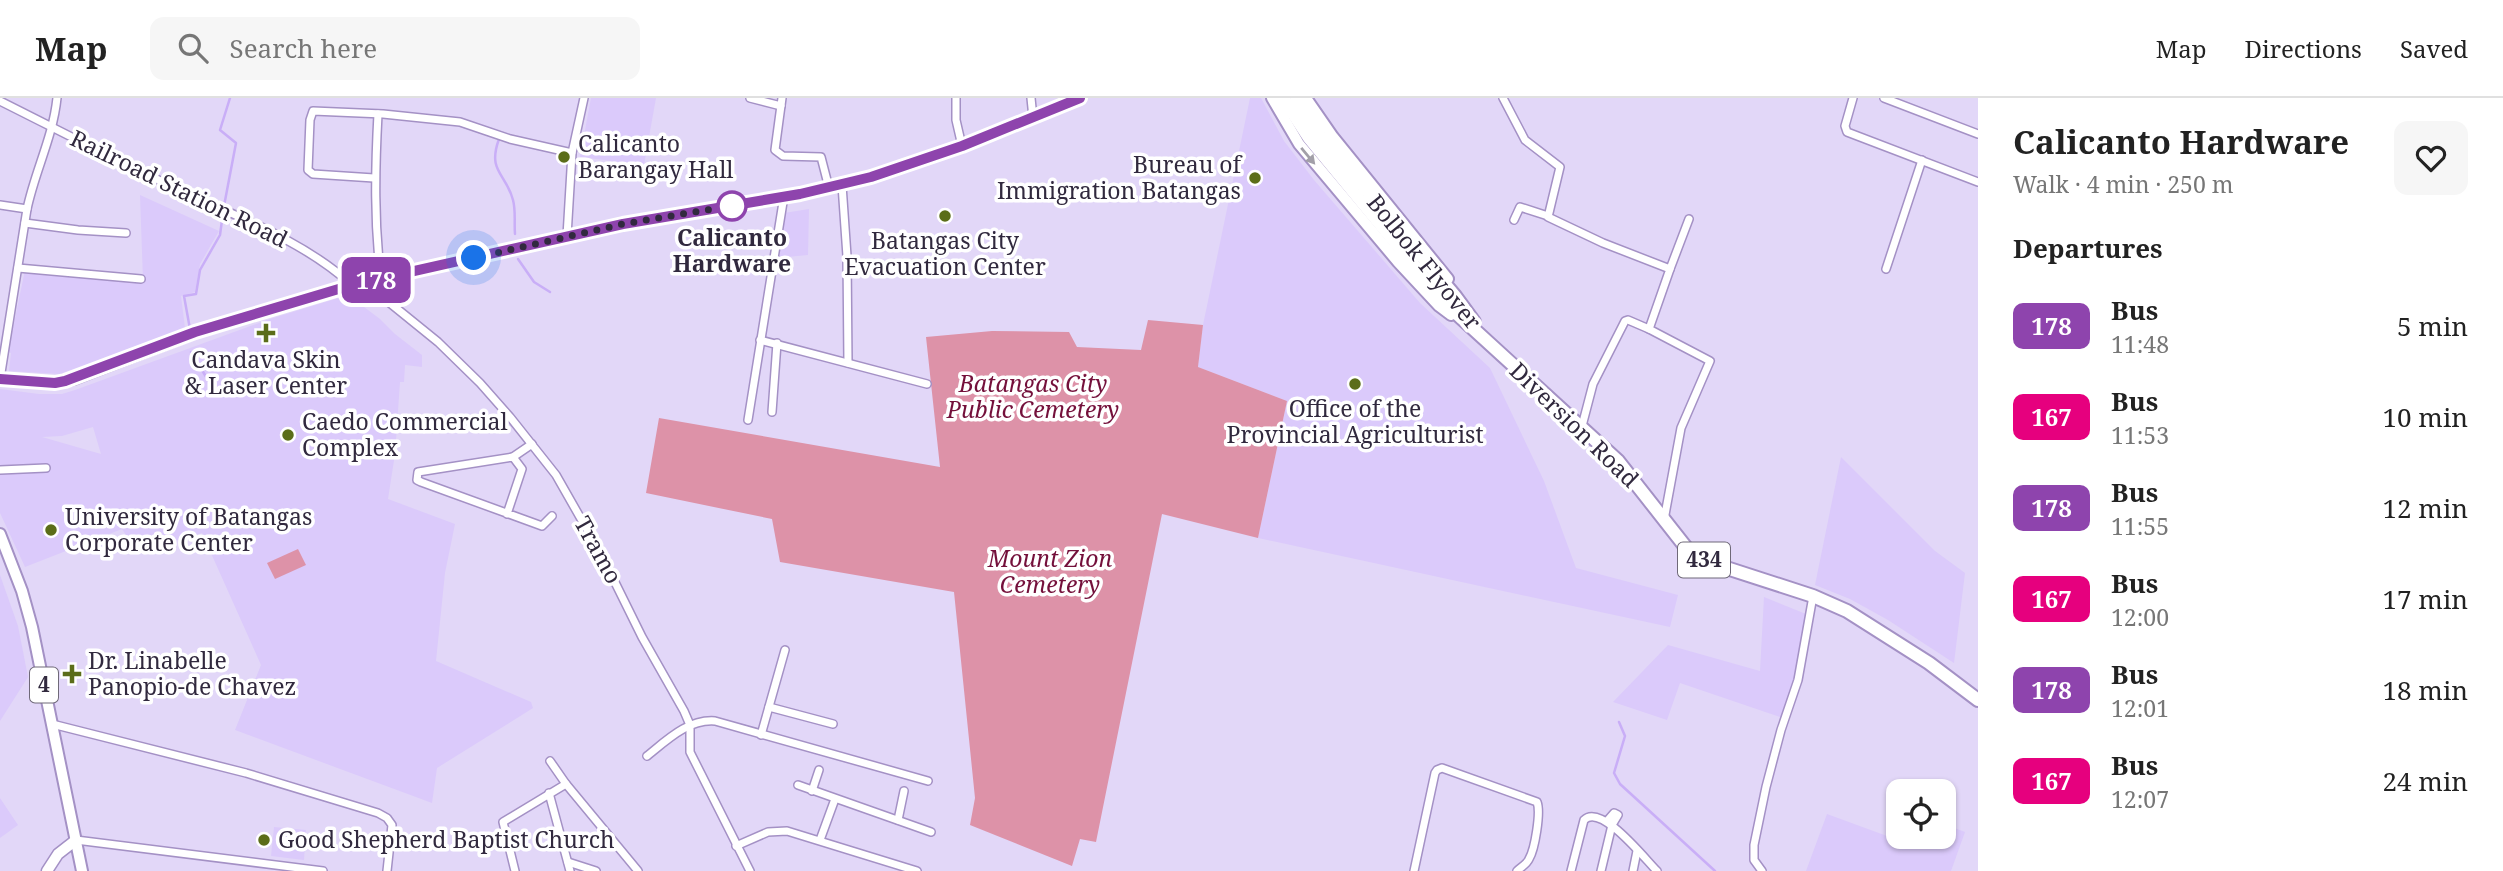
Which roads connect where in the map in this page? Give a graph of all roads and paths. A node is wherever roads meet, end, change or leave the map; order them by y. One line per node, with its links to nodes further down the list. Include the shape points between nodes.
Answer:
1 (57, 98): 18 (street)
2 (584, 98): 21 (street)
3 (956, 98): 20 (street)
4 (1031, 98): 17 (street)
5 (1080, 98): 17 (main road)
6 (1272, 98): 45 (main road, Diversion Road / 434, one-way to 45, via 1299,144 1398,262 1439,306)
7 (1283, 98): 36 (highway, Bolbok Flyover / 434, via 1310,138)
8 (1296, 98): 36 (highway, Bolbok Flyover / 434)
9 (1306, 98): 45 (main road, Diversion Road / 434, via 1458,290)
10 (1503, 98): 30 (street, via 1528,143 1560,167)
11 (1853, 98): 22 (street, via 1845,126 1850,133)
12 (1884, 98): 19 (street)
13 (754, 99): 15 (street)
14 (0, 101): 18 (street, Railroad Station Road)
15 (782, 102): 26 (street, via 776,152 785,157 821,157)
16 (378, 114): 21 (street, via 460,122); 23 (street); 23 (street, via 313,111 310,120 308,170)
17 (1033, 118): 20 (main road)
18 (53, 128): 29 (street); 42 (street, Railroad Station Road, via 254,222)
19 (1978, 134)
20 (962, 146): 25 (main road)
21 (572, 153): 35 (street)
22 (1922, 160): 24 (street); 39 (street)
23 (374, 178): 41 (street)
24 (1978, 182)
25 (842, 185): 26 (main road); 47 (street)
26 (829, 188): 27 (main road)
27 (784, 197): 35 (main road); 44 (street)
28 (0, 205): 29 (street)
29 (27, 209): 33 (street)
30 (1548, 216): 32 (street, via 1520,207); 38 (street)
31 (1689, 219): 38 (street)
32 (1514, 220)
33 (25, 223): 34 (street); 37 (street)
34 (126, 233)
35 (567, 236): 41 (main road)
36 (1415, 258): 45 (highway, Bolbok Flyover / 434, via 1455,296)
37 (18, 268): 40 (street); 48 (street)
38 (1670, 269): 43 (street)
39 (1886, 269)
40 (141, 279)
41 (381, 279): 42 (main road)
42 (358, 284): 48 (main road, via 195,332 74,379 55,383); 53 (street, Tramo, via 438,342)
43 (1649, 329): 52 (street, via 1625,321 1593,384); 59 (street, via 1710,360 1681,428)
44 (760, 340): 46 (street); 51 (street)
45 (1488, 340): 52 (highway, Diversion Road / 434)
46 (777, 343): 47 (street); 50 (street)
47 (848, 363): 49 (street)
48 (0, 379)
49 (927, 384)
50 (772, 412)
51 (748, 420)
52 (1582, 426): 59 (highway, Diversion Road / 434, via 1618,461)
53 (532, 444): 54 (street); 67 (street, Tramo, via 556,475 601,554)
54 (513, 457): 57 (street, via 522,469); 57 (street, via 417,474 421,482)
55 (46, 468): 56 (street)
56 (0, 470)
57 (507, 514): 58 (street, via 542,526)
58 (552, 516)
59 (1664, 520): 61 (highway, Diversion Road / 434, via 1683,546 1702,559)
60 (0, 534): 65 (main road, 4, via 27,610)
61 (1813, 596): 63 (highway, Diversion Road / 434, via 1881,631); 103 (street, via 1798,680 1756,831 1754,860)
62 (785, 650): 64 (street)
63 (1978, 700)
64 (769, 707): 66 (street); 68 (street)
65 (52, 724): 82 (main road, 4); 90 (street, via 246,772 379,813 392,825)
66 (834, 724)
67 (690, 725): 68 (street, via 716,721); 69 (street); 84 (street, Tramo, via 690,752)
68 (761, 735): 72 (street)
69 (647, 756)
70 (550, 761): 73 (street)
71 (819, 770): 75 (street)
72 (928, 781)
73 (566, 784): 77 (street); 94 (street)
74 (798, 785): 75 (street)
75 (812, 791): 78 (street)
76 (904, 791): 79 (street)
77 (549, 793): 86 (street); 91 (street, via 503,821)
78 (835, 799): 79 (street); 83 (street)
79 (898, 820): 81 (street)
80 (1610, 823): 85 (street); 99 (street, via 1593,816 1584,820); 100 (street)
81 (930, 832)
82 (76, 840): 87 (street, via 58,854); 88 (main road, 4); 89 (street)
83 (820, 840): 84 (street, via 772,831); 96 (street)
84 (736, 846): 95 (street, Tramo)
85 (1637, 851): 101 (street); 102 (street)
86 (568, 862): 92 (street); 93 (street)
87 (47, 871)
88 (82, 871)
89 (323, 871)
90 (387, 871)
91 (515, 871)
92 (570, 871)
93 (596, 871)
94 (638, 871)
95 (750, 871)
96 (917, 871)
97 (1414, 871): 98 (street, via 1435,773 1441,768 1537,803 1540,811 1531,855)
98 (1517, 871)
99 (1571, 871)
100 (1601, 871)
101 (1633, 871)
102 (1657, 871)
103 (1762, 871)

